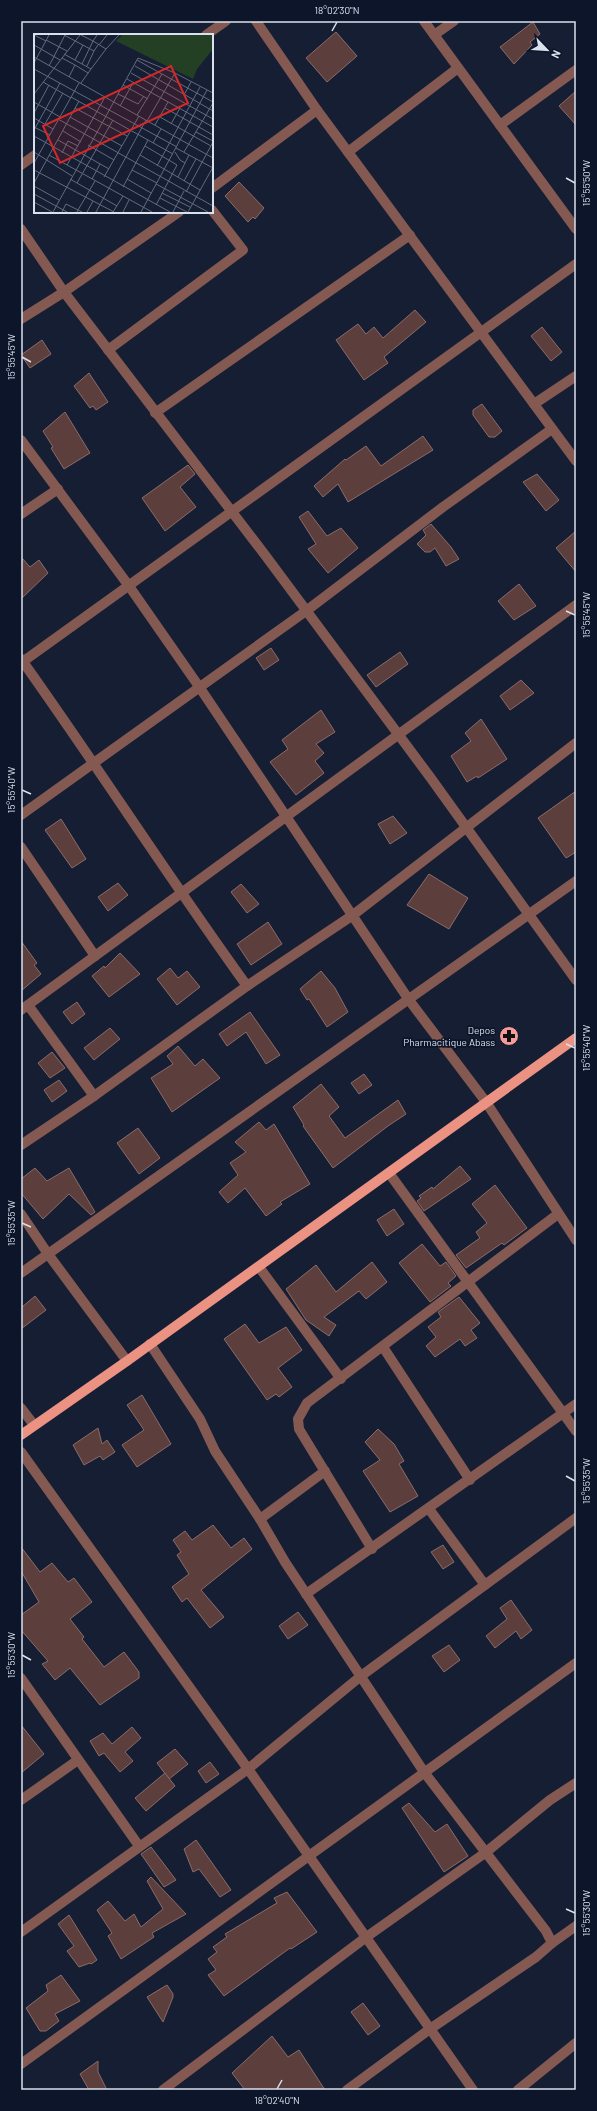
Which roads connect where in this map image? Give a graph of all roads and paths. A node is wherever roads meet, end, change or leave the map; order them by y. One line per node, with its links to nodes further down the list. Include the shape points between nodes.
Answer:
1 (226, 21): 5 (street)
2 (256, 21): 9 (street)
3 (424, 21): 6 (street)
4 (454, 21): 6 (street)
5 (207, 34)
6 (434, 35): 7 (street)
7 (458, 68): 10 (street); 11 (street)
8 (576, 70): 10 (street)
9 (317, 110): 11 (street); 14 (street)
10 (500, 125): 18 (street)
11 (348, 152): 19 (street)
12 (34, 156): 13 (street)
13 (21, 165)
14 (213, 187)
15 (213, 211): 24 (street, via 242,250)
16 (178, 213): 21 (street)
17 (21, 229): 21 (street)
18 (576, 229)
19 (410, 235): 23 (street); 27 (street)
20 (576, 264): 23 (street)
21 (64, 292): 22 (street); 24 (street)
22 (21, 319)
23 (480, 333): 26 (street); 32 (street)
24 (108, 350): 27 (street)
25 (576, 376): 26 (street)
26 (534, 404): 28 (street)
27 (155, 413): 32 (street)
28 (552, 429): 30 (street); 36 (street)
29 (21, 440): 31 (street)
30 (576, 461)
31 (58, 489): 33 (street); 34 (street)
32 (230, 512): 34 (street); 36 (street)
33 (21, 514)
34 (129, 586): 37 (street); 38 (street)
35 (576, 605): 39 (street)
36 (306, 611): 38 (street); 39 (street)
37 (22, 661): 41 (street)
38 (200, 688): 41 (street); 43 (street)
39 (398, 735): 43 (street); 44 (street)
40 (576, 743): 44 (street)
41 (94, 763): 42 (street); 47 (street)
42 (21, 815)
43 (286, 817): 47 (street); 48 (street)
44 (464, 827): 48 (street); 49 (street)
45 (21, 847): 50 (street)
46 (576, 881): 49 (street)
47 (181, 894): 50 (street); 52 (street)
48 (352, 915): 52 (street); 53 (street)
49 (530, 915): 51 (street); 53 (street)
50 (95, 956): 54 (street)
51 (576, 980)
52 (247, 986): 56 (street)
53 (409, 1000): 57 (street); 63 (street)
54 (24, 1008): 56 (street)
55 (576, 1038): 57 (main road)
56 (94, 1096): 58 (street)
57 (486, 1102): 59 (main road); 61 (street)
58 (21, 1145)
59 (389, 1173): 64 (main road); 66 (street)
60 (21, 1214): 63 (street)
61 (558, 1214): 62 (street); 66 (street)
62 (576, 1240)
63 (48, 1254): 65 (street); 69 (street)
64 (259, 1267): 67 (main road); 70 (street)
65 (21, 1273)
66 (467, 1283): 68 (street); 73 (street)
67 (150, 1344): 69 (main road); 82 (street, via 200,1419 215,1452)
68 (383, 1347): 70 (street); 79 (street)
69 (127, 1361): 74 (main road)
70 (341, 1379): 78 (street, via 307,1403 298,1419 299,1429)
71 (576, 1404): 73 (street)
72 (21, 1408): 74 (street)
73 (563, 1413): 75 (street); 79 (street)
74 (34, 1425): 76 (main road)
75 (576, 1431)
76 (21, 1434)
77 (21, 1452): 90 (street)
78 (324, 1471): 82 (street); 83 (street)
79 (470, 1480): 80 (street)
80 (429, 1509): 83 (street); 84 (street)
81 (576, 1518): 84 (street)
82 (260, 1519): 85 (street)
83 (372, 1549): 85 (street)
84 (485, 1585): 87 (street)
85 (306, 1594): 87 (street)
86 (576, 1663): 91 (street)
87 (361, 1676): 90 (street); 91 (street)
88 (21, 1678): 89 (street)
89 (78, 1760): 93 (street); 94 (street)
90 (248, 1768): 94 (street); 96 (street)
91 (424, 1772): 95 (street); 96 (street)
92 (576, 1783): 95 (street, via 550,1800)
93 (21, 1800)
94 (138, 1846): 98 (street)
95 (486, 1853): 99 (street); 100 (street)
96 (307, 1855): 99 (street); 103 (street)
97 (576, 1926): 100 (street)
98 (21, 1932)
99 (365, 1938): 101 (street); 104 (street)
100 (552, 1942): 101 (street, via 536,1957)
101 (430, 2029): 105 (street); 106 (street)
102 (576, 2043): 107 (street)
103 (21, 2064)
104 (163, 2090)
105 (347, 2090)
106 (473, 2090)
107 (518, 2090)

